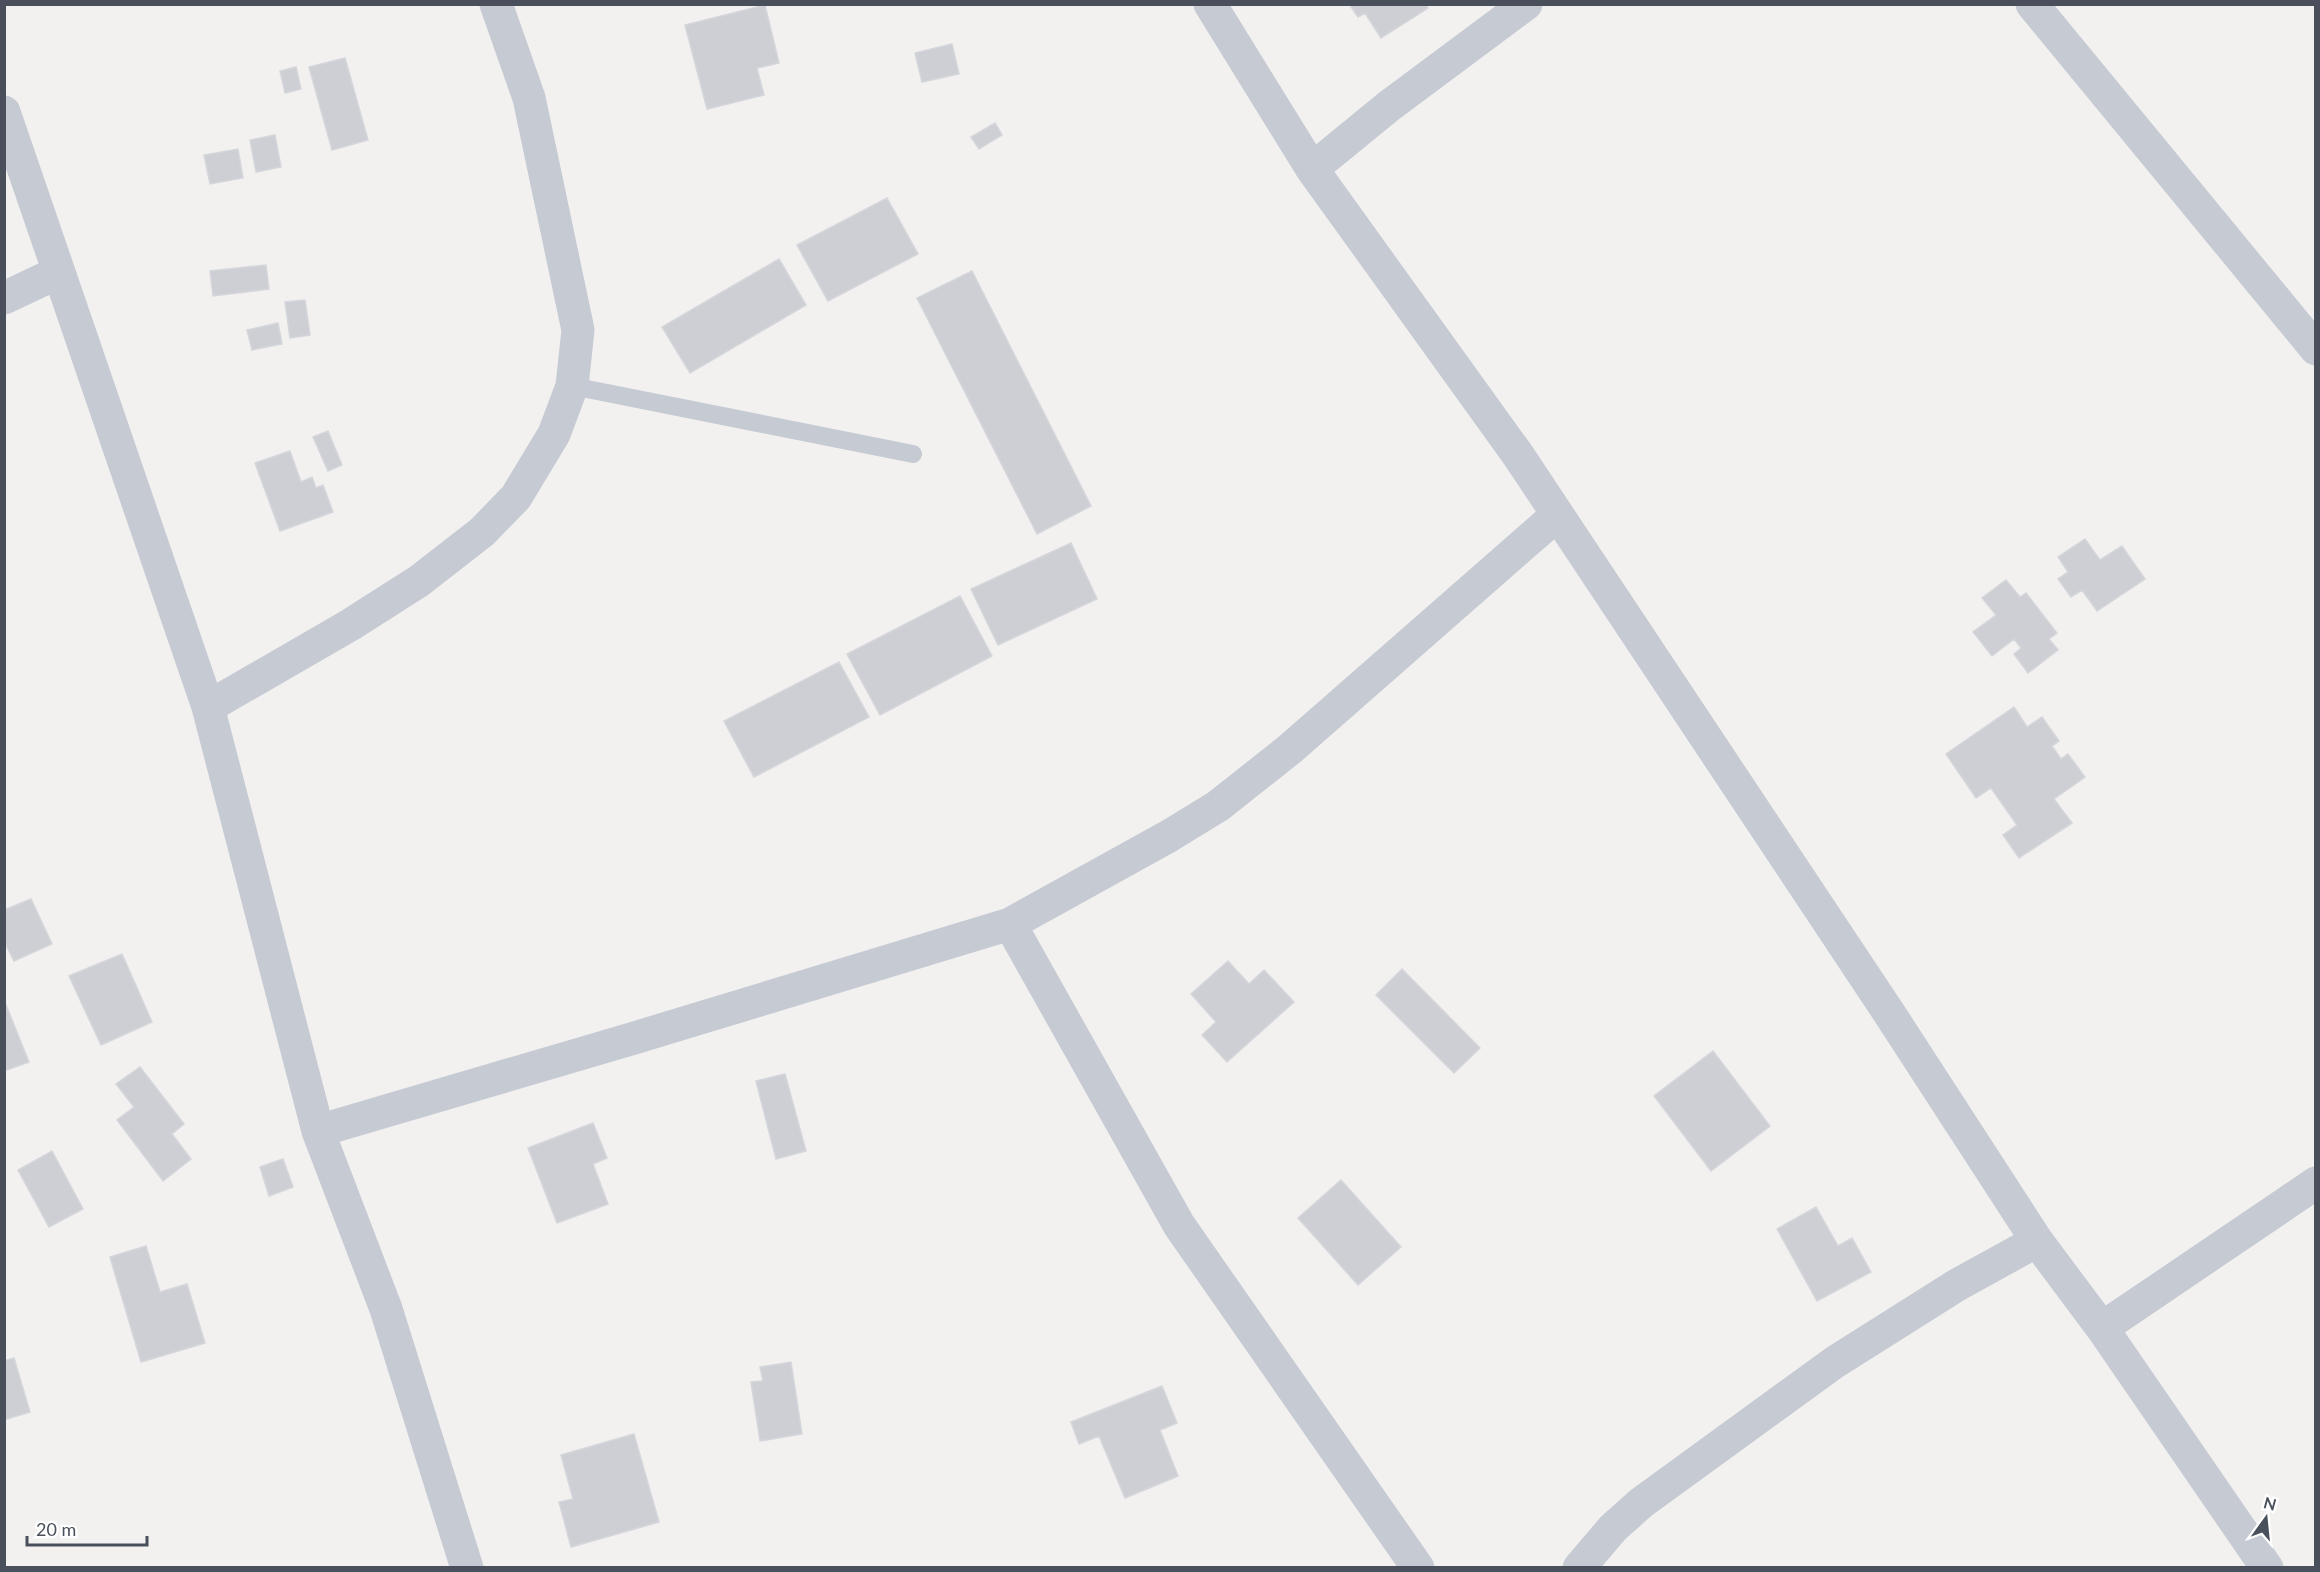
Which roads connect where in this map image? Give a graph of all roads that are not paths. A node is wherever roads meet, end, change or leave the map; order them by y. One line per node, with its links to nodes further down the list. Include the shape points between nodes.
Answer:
1 (496, 4): 10 (street, via 529,98 578,330)
2 (1210, 4): 6 (street)
3 (1526, 4): 6 (street)
4 (2032, 4): 9 (street)
5 (4, 112): 7 (street)
6 (1312, 169): 12 (street)
7 (59, 272): 8 (street); 13 (street)
8 (4, 298)
9 (2316, 349)
10 (572, 386): 11 (lane); 13 (street, via 554,434 516,497 482,532 419,581)
11 (914, 454)
12 (1557, 515): 14 (street, via 1290,749 1218,806); 17 (street)
13 (208, 707): 15 (street)
14 (1010, 924): 15 (street); 20 (street, via 1179,1225)
15 (318, 1131): 19 (street, via 386,1310)
16 (2316, 1183): 18 (street)
17 (2037, 1241): 18 (street); 21 (street, via 1957,1285 1825,1369 1641,1503 1613,1528)
18 (2102, 1328): 22 (street)
19 (467, 1568)
20 (1418, 1568)
21 (1579, 1568)
22 (2267, 1568)

